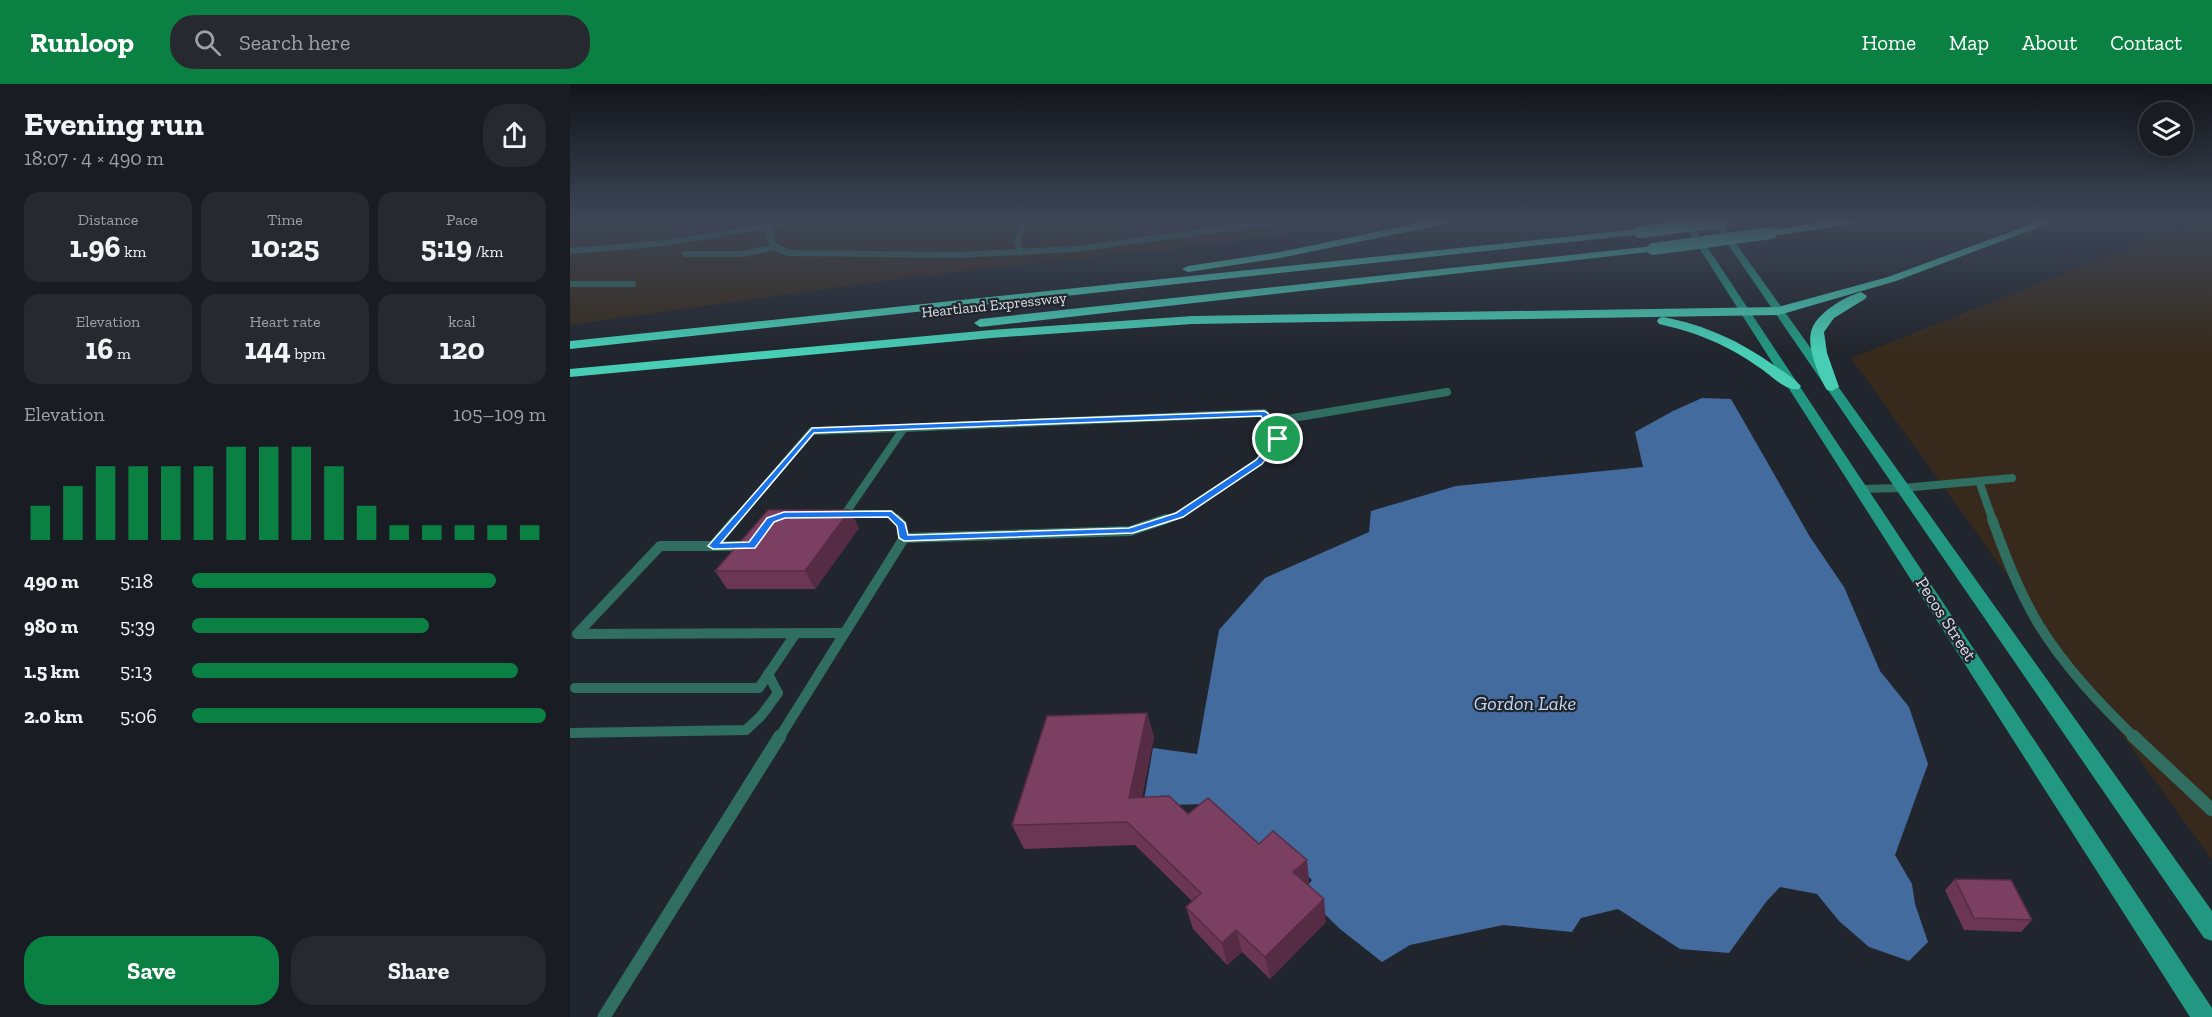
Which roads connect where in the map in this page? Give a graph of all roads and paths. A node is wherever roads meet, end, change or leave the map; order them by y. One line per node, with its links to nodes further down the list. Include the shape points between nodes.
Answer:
1 (1221, 265): 13 (highway)
2 (1329, 265): 13 (highway, Heartland Expressway, bridge)
3 (1510, 265): 14 (highway, Heartland Expressway, bridge, via 817,340)
4 (1714, 265): 11 (main road, Pecos Street)
5 (1746, 265): 10 (main road)
6 (1931, 265): 7 (highway)
7 (1892, 279): 10 (highway); 16 (highway, via 1820,322 1816,345)
8 (570, 284): 9 (lane)
9 (633, 284)
10 (1779, 311): 11 (highway); 16 (main road)
11 (1745, 313): 12 (highway); 15 (main road, Pecos Street)
12 (1556, 314): 14 (highway, via 1145,322); 15 (highway, via 1647,320 1697,329 1734,343)
13 (570, 344)
14 (570, 373)
15 (1794, 386): 23 (main road, Pecos Street)
16 (1832, 387): 22 (main road)
17 (1447, 392): 18 (lane)
18 (1269, 422): 19 (lane, via 1264,413); 27 (lane, via 1278,439 1259,462 1179,515 1140,528)
19 (904, 428): 25 (lane); 28 (lane, via 812,431)
20 (2012, 477): 21 (lane)
21 (1979, 481): 22 (lane); 34 (lane, via 2002,548 2038,624 2070,670)
22 (1903, 488): 23 (lane); 35 (main road)
23 (1861, 489): 37 (main road, Pecos Street)
24 (825, 514): 25 (lane)
25 (846, 514): 27 (lane, via 891,514 902,525)
26 (758, 537): 28 (lane, via 752,546)
27 (904, 538): 30 (lane)
28 (713, 546): 29 (lane, via 660,546 577,634)
29 (796, 633): 30 (lane); 31 (lane)
30 (844, 633): 36 (lane)
31 (768, 674): 32 (lane, via 759,688); 33 (lane, via 778,693 746,730)
32 (575, 687)
33 (570, 733)
34 (2212, 810)
35 (2212, 930)
36 (604, 1017)
37 (2204, 1017)

